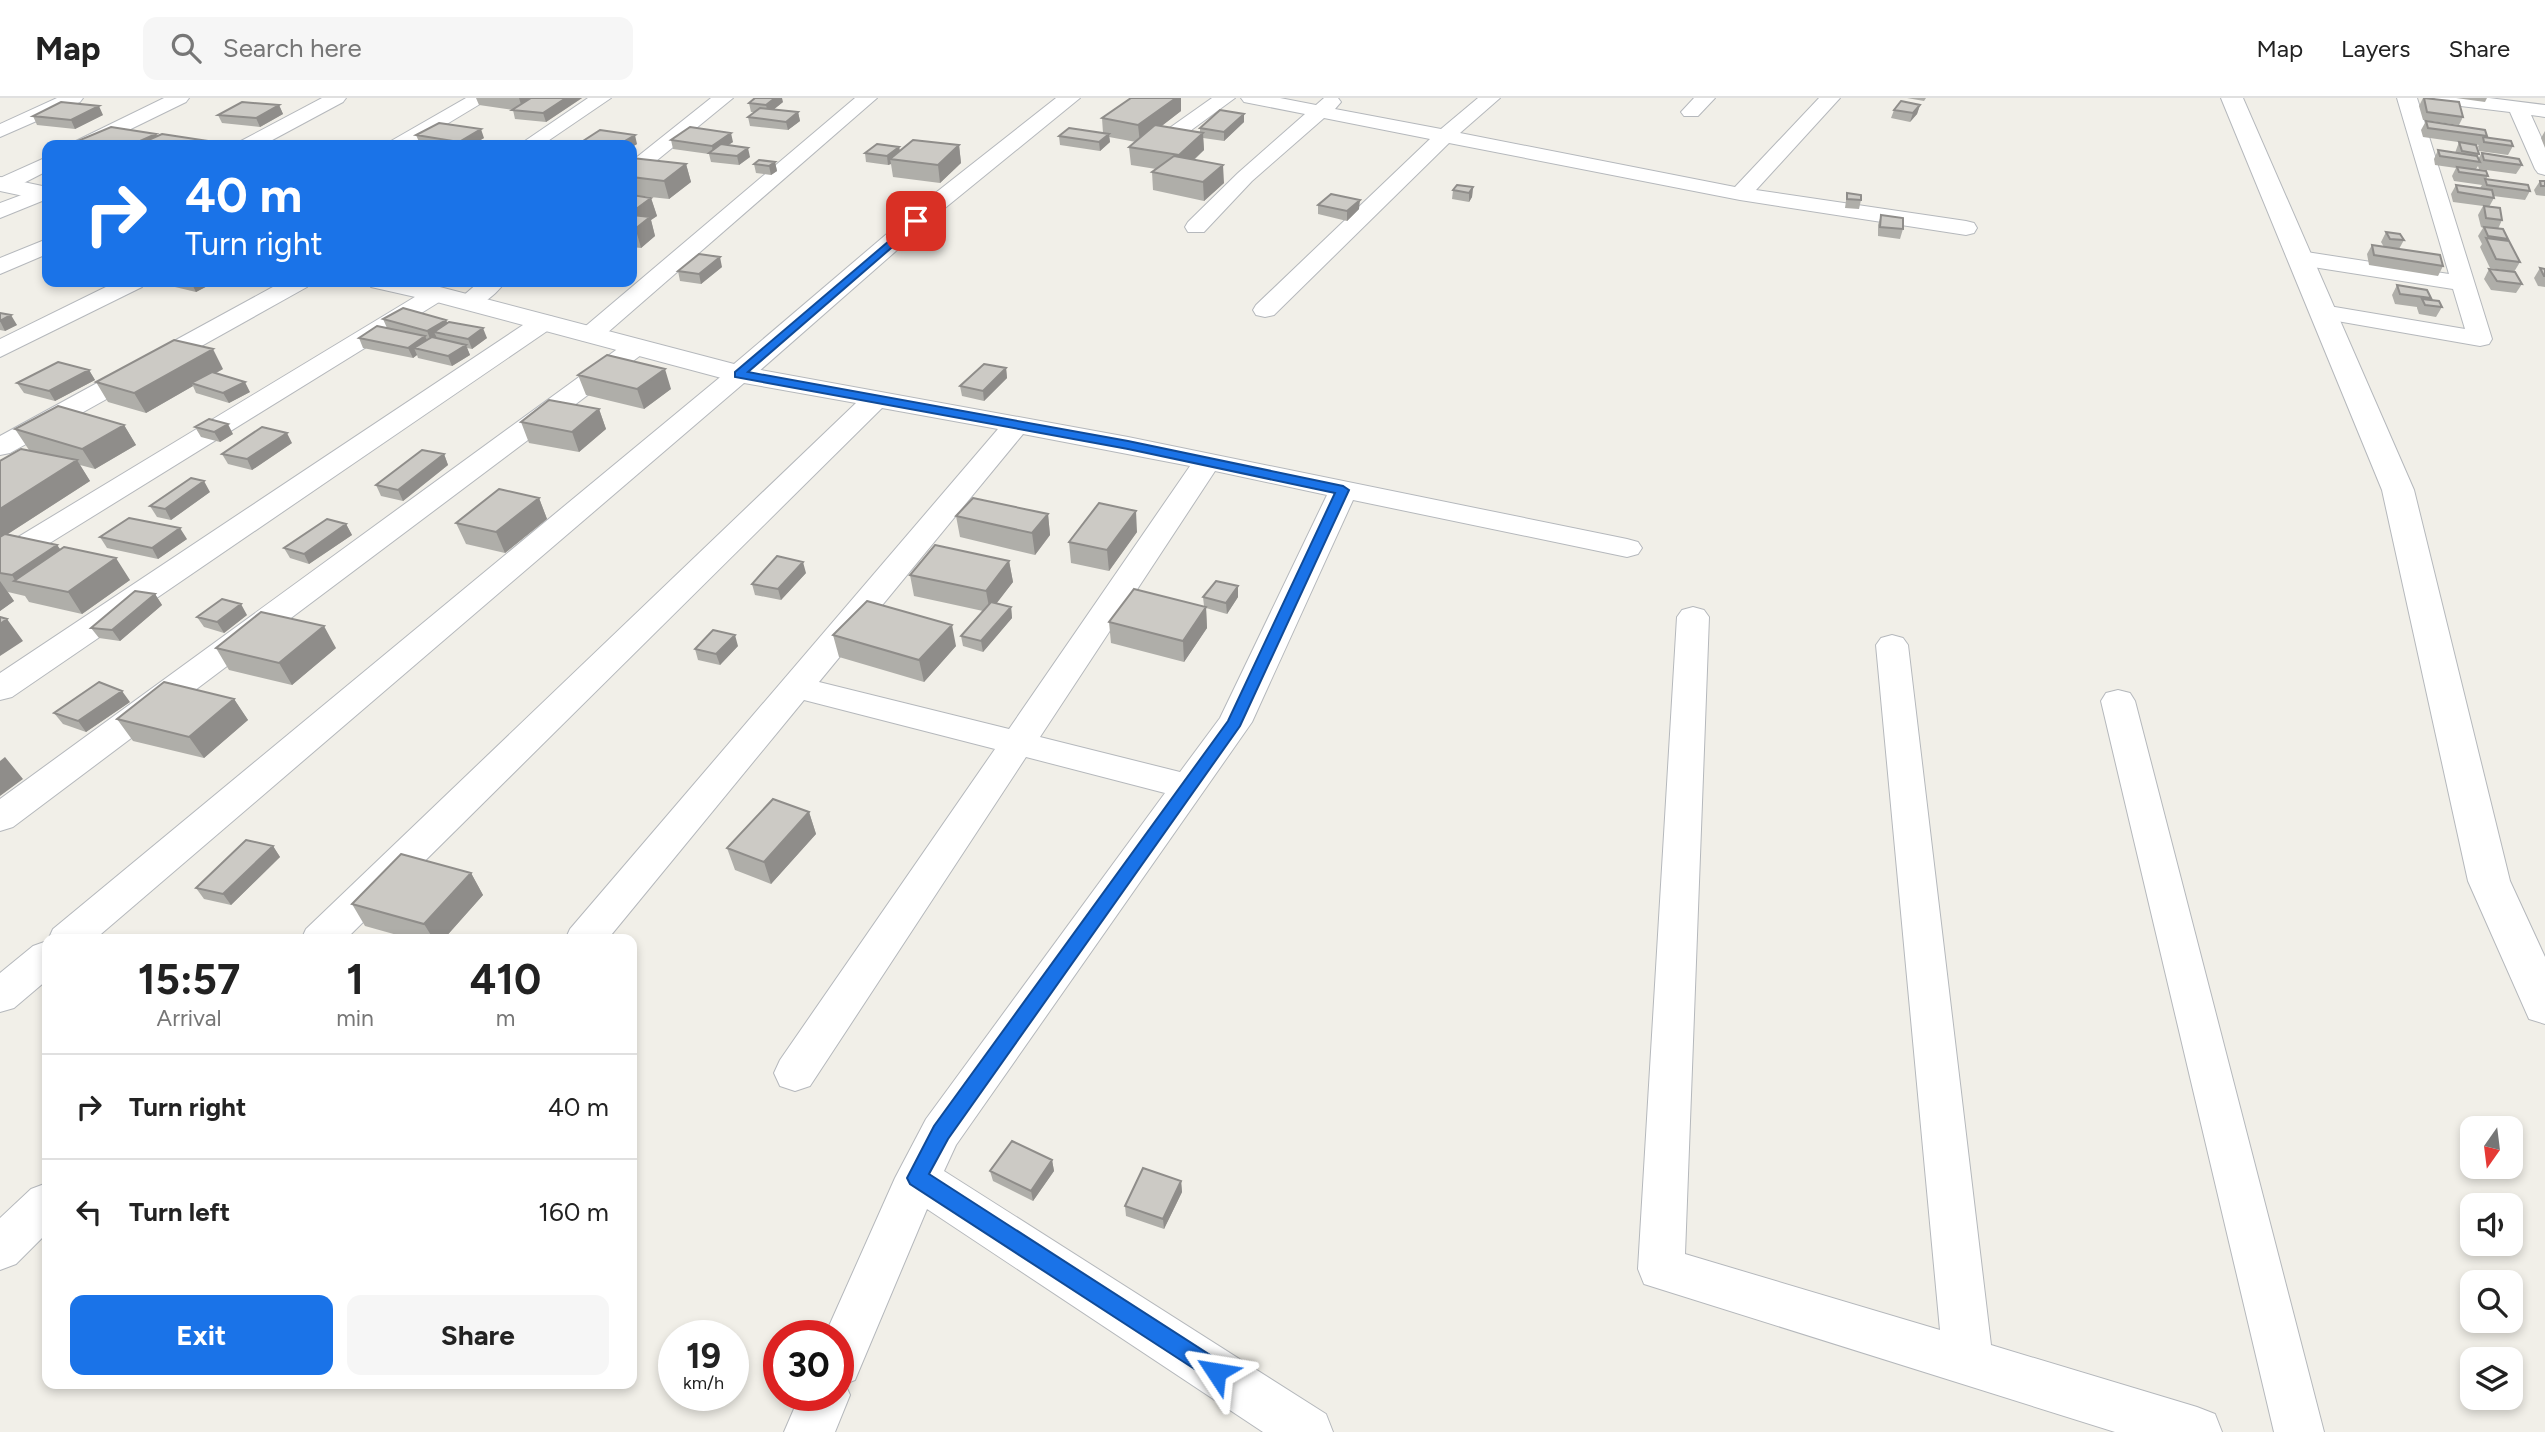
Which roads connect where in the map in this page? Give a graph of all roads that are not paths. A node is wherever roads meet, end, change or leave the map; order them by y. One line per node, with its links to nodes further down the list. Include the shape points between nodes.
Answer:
1 (73, 98): 20 (street)
2 (180, 98): 23 (street)
3 (336, 98): 24 (street)
4 (480, 98): 25 (street)
5 (601, 98): 26 (street)
6 (723, 98): 28 (street)
7 (867, 98): 50 (street)
8 (1069, 98): 53 (street, via 937,203)
9 (1225, 98): 22 (street)
10 (1251, 98): 19 (street)
11 (1337, 98): 19 (street)
12 (1490, 98): 21 (street)
13 (1830, 98): 33 (street)
14 (2232, 98): 38 (street)
15 (2407, 98): 40 (street)
16 (2444, 98): 17 (street)
17 (2518, 108): 18 (street); 29 (street)
18 (2545, 111)
19 (1317, 112): 21 (street); 35 (street)
20 (0, 131)
21 (1446, 135): 33 (street); 47 (street)
22 (1168, 138)
23 (93, 140)
24 (257, 140)
25 (407, 140)
26 (537, 140)
27 (42, 165): 30 (street)
28 (637, 167)
29 (2545, 169)
30 (1, 184): 31 (street)
31 (42, 192)
32 (42, 194): 34 (street)
33 (1740, 194): 36 (street)
34 (0, 211)
35 (1196, 227)
36 (1966, 228)
37 (42, 248): 39 (street)
38 (2300, 258): 40 (street); 48 (street)
39 (0, 267)
40 (2463, 283): 48 (street, via 2480,339)
41 (124, 287): 52 (street)
42 (290, 287): 56 (street)
43 (403, 287): 45 (street)
44 (487, 287): 46 (street)
45 (436, 294): 46 (street); 60 (street)
46 (468, 302): 49 (street)
47 (1265, 310)
48 (2323, 312): 74 (street, via 2398,490 2489,881)
49 (544, 323): 50 (street); 64 (street)
50 (590, 335): 51 (street)
51 (636, 347): 53 (street); 68 (street)
52 (0, 349)
53 (739, 374): 54 (street); 69 (street)
54 (875, 400): 55 (street); 70 (street)
55 (1016, 425): 57 (street); 63 (street)
56 (0, 447)
57 (1207, 462): 58 (street); 66 (street)
58 (1343, 490): 59 (street); 67 (street, via 1235,722)
59 (1627, 548)
60 (0, 561)
61 (1693, 617): 80 (street, via 1661,1269)
62 (1892, 645): 80 (street)
63 (796, 687): 66 (street); 71 (street)
64 (0, 690)
65 (2118, 701): 85 (street)
66 (1017, 743): 67 (street); 75 (street)
67 (1189, 787): 76 (street, via 941,1132)
68 (0, 818)
69 (74, 934)
70 (326, 934)
71 (589, 934)
72 (42, 961): 73 (street)
73 (0, 996)
74 (2545, 1006)
75 (795, 1073)
76 (917, 1178): 79 (street); 83 (street)
77 (42, 1208): 78 (street)
78 (0, 1248)
79 (854, 1326)
80 (1968, 1362): 84 (street)
81 (818, 1411): 82 (street)
82 (809, 1432)
83 (1308, 1432)
84 (2197, 1432)
85 (2299, 1432)

